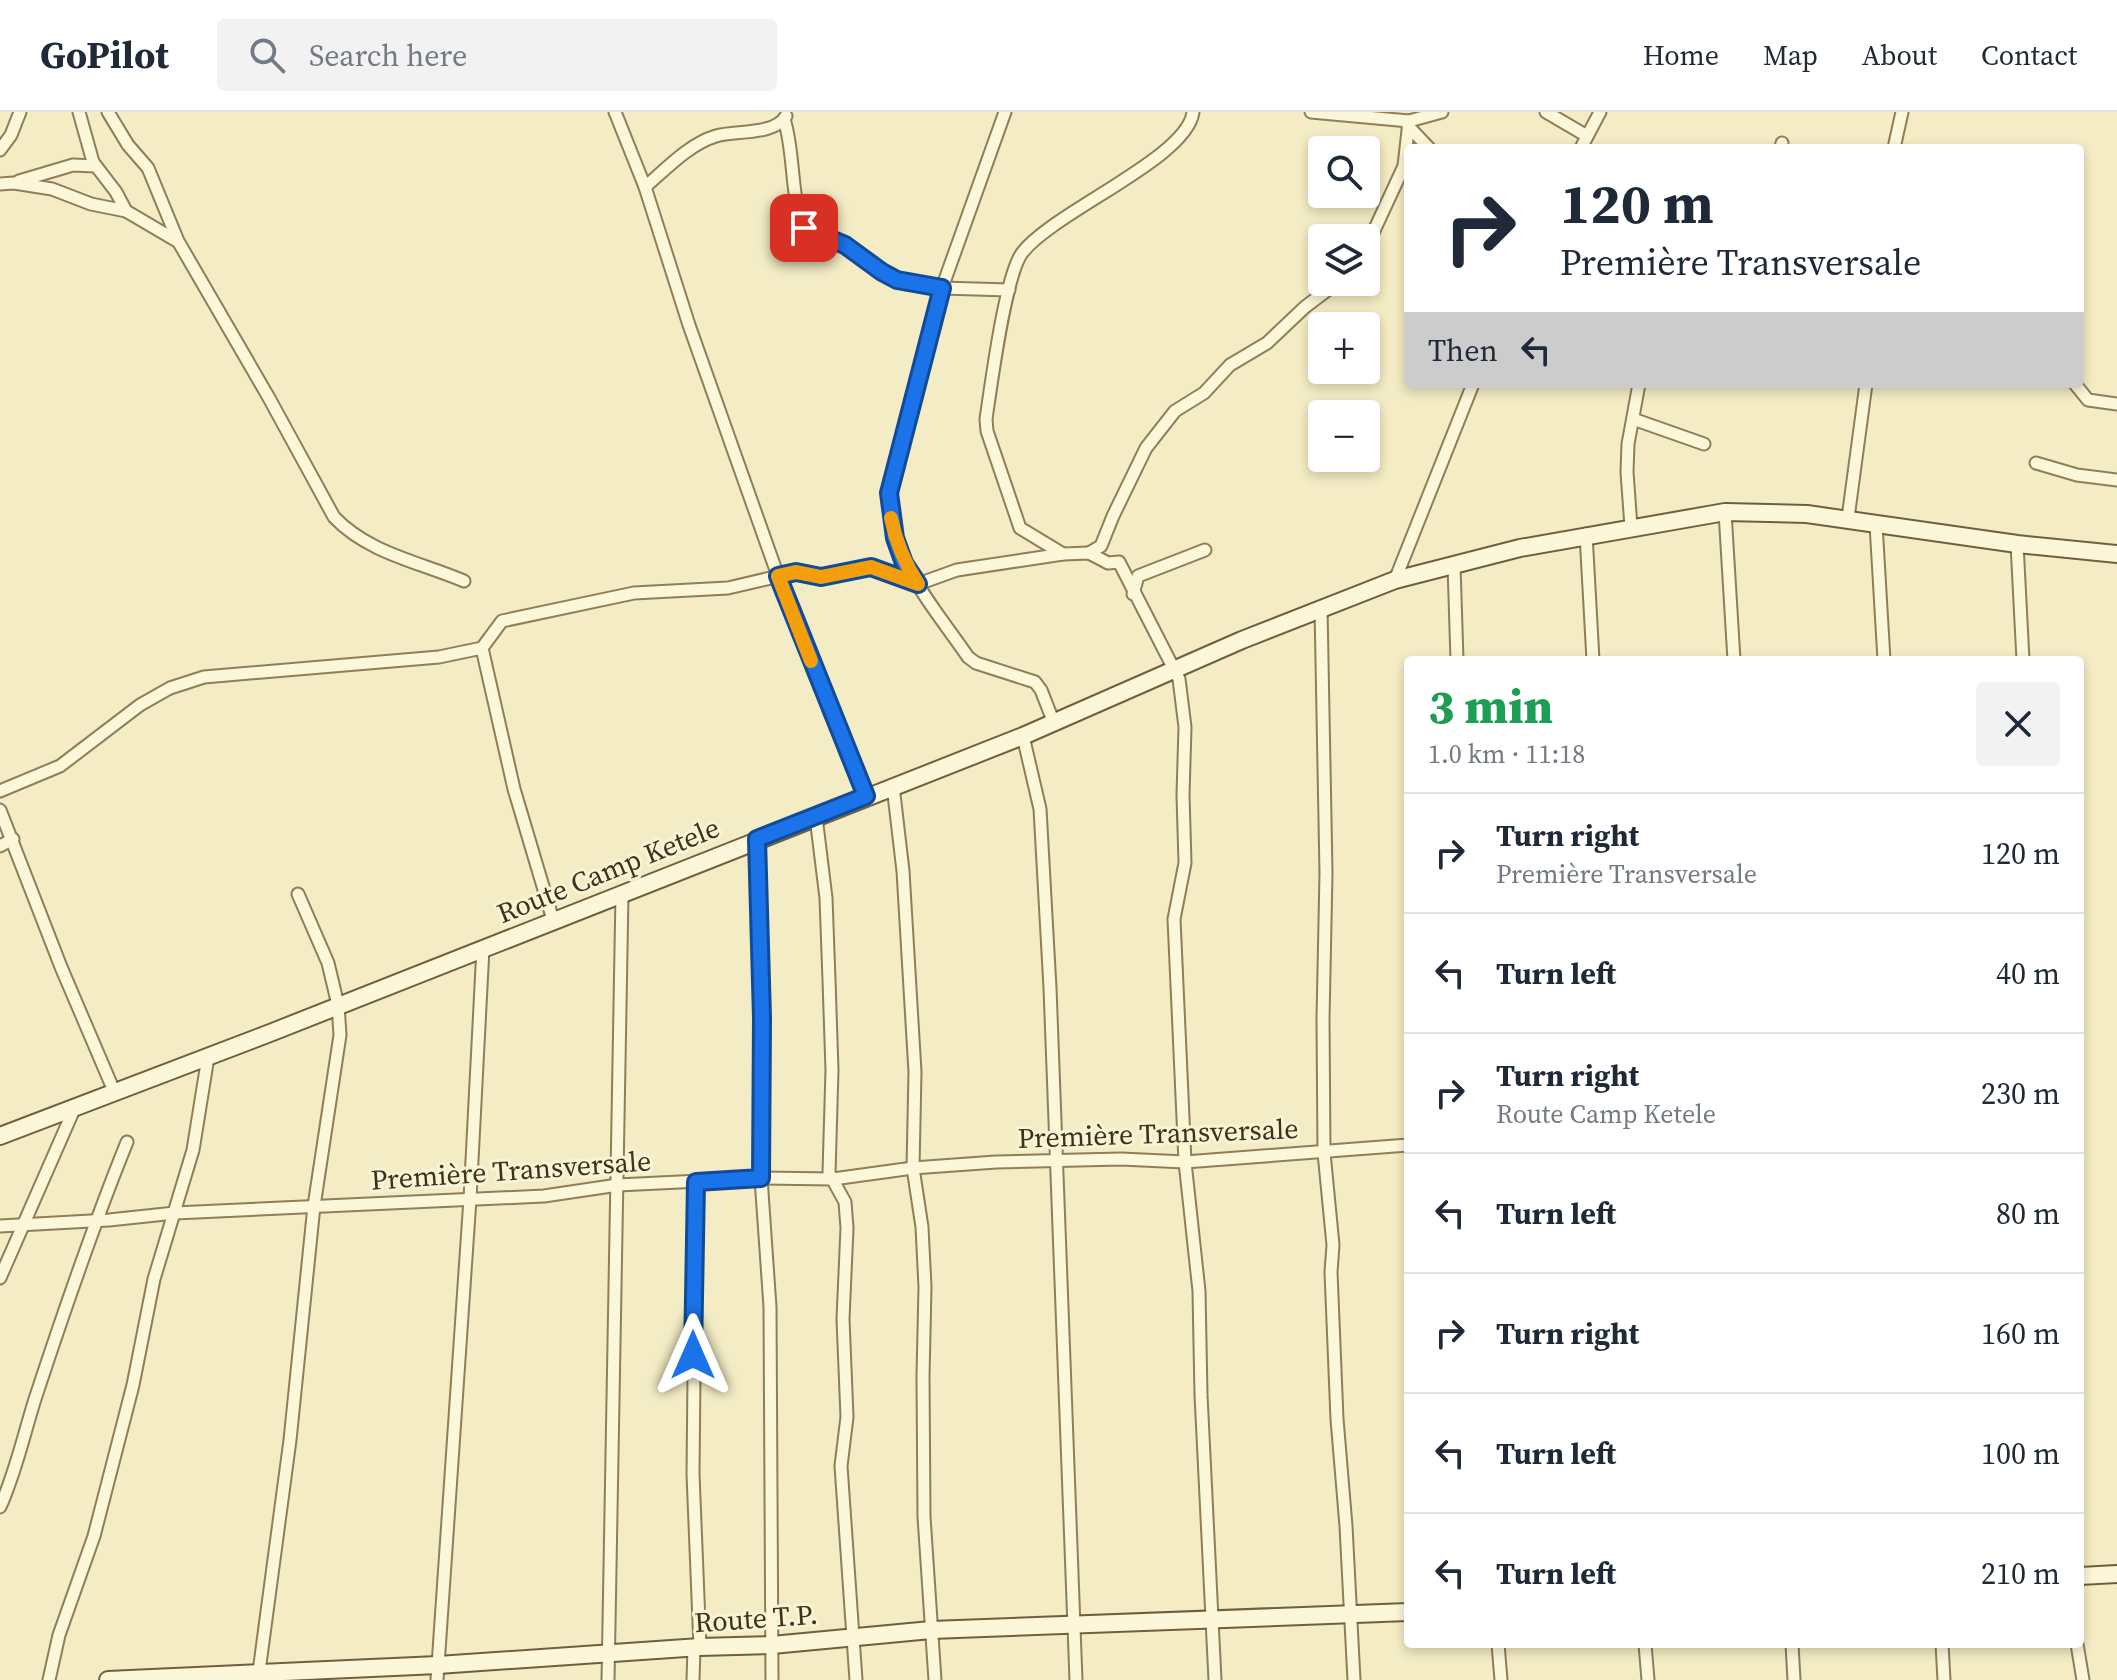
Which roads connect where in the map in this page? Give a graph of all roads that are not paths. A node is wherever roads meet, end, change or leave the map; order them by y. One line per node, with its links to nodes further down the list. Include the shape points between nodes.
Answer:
1 (20, 112): 20 (street)
2 (79, 112): 21 (street)
3 (108, 112): 28 (street, via 148,168)
4 (615, 112): 25 (street)
5 (1005, 112): 29 (street)
6 (1193, 112): 30 (street, via 1177,138 1129,179 1111,185 1025,249)
7 (1311, 112): 13 (street)
8 (1442, 112): 14 (street)
9 (1546, 112): 15 (street)
10 (1600, 112): 15 (street)
11 (1902, 112): 19 (street)
12 (786, 116): 25 (street, via 773,127 703,141); 29 (street, via 804,228 845,245 897,280)
13 (1386, 116): 14 (street)
14 (1408, 124): 16 (street); 17 (street)
15 (1587, 136): 18 (street)
16 (1406, 144)
17 (1426, 144)
18 (1583, 144)
19 (1895, 144)
20 (0, 150)
21 (95, 166): 23 (street, via 73,165); 26 (street)
22 (1404, 166): 27 (street)
23 (14, 183): 24 (street); 26 (street)
24 (0, 184)
25 (645, 187): 52 (street)
26 (126, 211): 28 (street)
27 (1377, 224)
28 (178, 241): 54 (street, via 334,517 369,546)
29 (942, 288): 30 (street); 55 (street, via 889,493 895,538)
30 (1009, 290): 50 (street, via 987,431 1020,528)
31 (1320, 296): 49 (street, via 1267,343 1230,365 1204,393 1175,411 1146,448 1101,546)
32 (1471, 388): 53 (street)
33 (1638, 388): 37 (street)
34 (1865, 388): 42 (street)
35 (2078, 388): 36 (street, via 2088,400)
36 (2117, 404)
37 (1633, 419): 38 (street); 44 (street, via 1627,472)
38 (1704, 444)
39 (2036, 463): 40 (street)
40 (2117, 480)
41 (1725, 512): 42 (street, Route Camp Ketele); 44 (street, Route Camp Ketele); 61 (street)
42 (1848, 518): 43 (street, Route Camp Ketele)
43 (1876, 524): 46 (street, Route Camp Ketele); 62 (street)
44 (1631, 527): 45 (street, Route Camp Ketele)
45 (1586, 534): 51 (street, Route Camp Ketele); 60 (street)
46 (2017, 544): 48 (street, Route Camp Ketele); 63 (street)
47 (1205, 550): 56 (street, via 1138,576)
48 (2117, 552)
49 (1089, 553): 50 (street); 56 (street, via 1108,563 1119,562)
50 (1063, 554): 55 (street, via 957,570)
51 (1454, 565): 53 (street, Route Camp Ketele); 59 (street)
52 (778, 576): 55 (street, via 796,572 821,577 871,567); 58 (street, via 728,588 634,593 502,621); 69 (street)
53 (1395, 580): 57 (street, Route Camp Ketele)
54 (464, 581)
55 (918, 584): 65 (street, via 968,657 1038,685)
56 (1133, 595): 64 (street)
57 (1321, 607): 64 (street, Route Camp Ketele); 86 (street)
58 (482, 648): 68 (street, via 439,657 204,677 140,705 60,766); 77 (street, via 514,789)
59 (1457, 656)
60 (1593, 656)
61 (1734, 656)
62 (1884, 656)
63 (2023, 656)
64 (1174, 671): 65 (street, Route Camp Ketele); 88 (street, via 1185,727 1185,863 1174,919)
65 (1054, 723): 66 (street, Route Camp Ketele)
66 (1023, 736): 67 (street, Route Camp Ketele); 87 (street, via 1040,809)
67 (893, 786): 69 (street, Route Camp Ketele); 89 (street, via 914,1042)
68 (0, 791)
69 (866, 796): 71 (street, Route Camp Ketele)
70 (0, 810): 72 (street)
71 (816, 817): 73 (street, Route Camp Ketele); 91 (street, via 826,898)
72 (13, 839): 74 (street); 81 (street)
73 (757, 839): 76 (street, Route Camp Ketele); 90 (street)
74 (0, 846)
75 (298, 894): 79 (street, via 328,963)
76 (622, 894): 77 (street, Route Camp Ketele); 93 (street)
77 (553, 920): 78 (street, Route Camp Ketele)
78 (483, 948): 79 (street, Route Camp Ketele); 94 (street)
79 (338, 1005): 80 (street, Route Camp Ketele); 95 (street, via 340,1035)
80 (208, 1057): 81 (street, Route Camp Ketele); 96 (street, via 193,1150)
81 (114, 1091): 82 (street, Route Camp Ketele)
82 (76, 1106): 83 (street, Route Camp Ketele); 98 (street)
83 (0, 1136)
84 (127, 1142): 97 (street)
85 (1404, 1145): 86 (street, Première Transversale)
86 (1324, 1153): 88 (street, Première Transversale); 105 (street)
87 (1058, 1161): 88 (street, Première Transversale); 89 (street, Première Transversale); 107 (street)
88 (1185, 1162): 106 (street, via 1199,1291)
89 (913, 1168): 91 (street, Première Transversale); 108 (street, via 925,1287 924,1517)
90 (761, 1178): 91 (street, Première Transversale); 92 (street, Première Transversale); 110 (street, via 770,1307)
91 (833, 1179): 109 (street, via 845,1202 847,1228 847,1417 841,1466)
92 (696, 1182): 93 (street, Première Transversale); 111 (street)
93 (618, 1185): 94 (street, Première Transversale); 117 (street)
94 (470, 1199): 95 (street, Première Transversale); 118 (street)
95 (314, 1206): 96 (street, Première Transversale); 119 (street)
96 (175, 1213): 97 (street, Première Transversale); 121 (street, via 154,1279 94,1536)
97 (95, 1220): 98 (street, Première Transversale); 101 (street)
98 (25, 1225): 99 (street, Première Transversale); 100 (street)
99 (0, 1226)
100 (0, 1278)
101 (0, 1507)
102 (2117, 1574): 103 (street)
103 (2084, 1576)
104 (1404, 1612): 105 (street, Route T.P.)
105 (1352, 1614): 106 (street, Route T.P.); 130 (street)
106 (1213, 1619): 107 (street, Route T.P.); 129 (street)
107 (1074, 1625): 108 (street, Route T.P.); 128 (street)
108 (931, 1630): 109 (street, Route T.P.); 127 (street)
109 (852, 1637): 110 (street, Route T.P.); 126 (street)
110 (772, 1645): 111 (street, Route T.P.); 125 (street)
111 (697, 1647): 117 (street, Route T.P.); 124 (street)
112 (1498, 1648): 131 (street)
113 (1645, 1648): 132 (street)
114 (1792, 1648): 133 (street)
115 (1942, 1648): 134 (street)
116 (2078, 1648): 135 (street)
117 (608, 1654): 118 (street, Route T.P.); 123 (street)
118 (438, 1673): 119 (street, Route T.P.)
119 (258, 1677): 120 (street, Route T.P.)
120 (160, 1679): 122 (street, Route T.P.)
121 (49, 1680)
122 (108, 1680)
123 (608, 1680)
124 (693, 1680)
125 (772, 1680)
126 (856, 1680)
127 (935, 1680)
128 (1076, 1680)
129 (1215, 1680)
130 (1354, 1680)
131 (1501, 1680)
132 (1648, 1680)
133 (1794, 1680)
134 (1944, 1680)
135 (2083, 1680)

